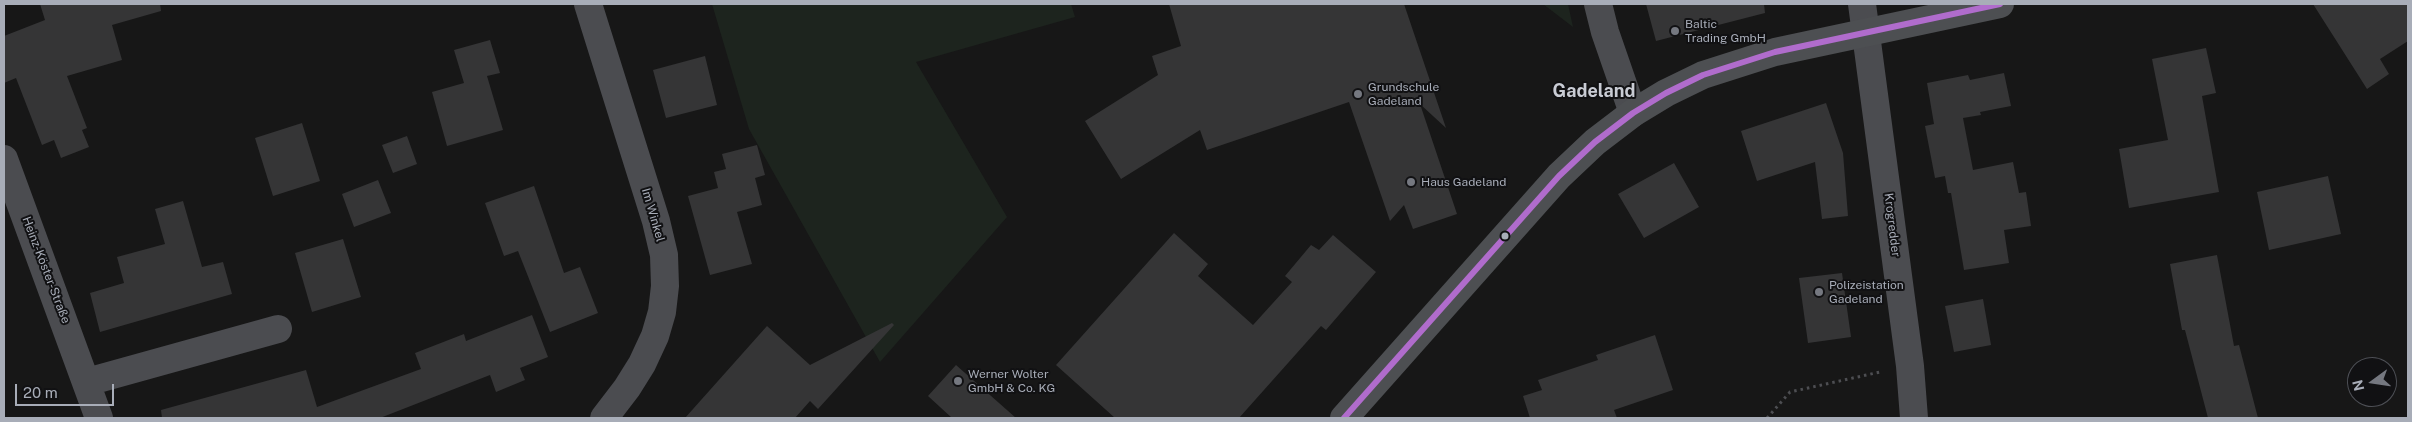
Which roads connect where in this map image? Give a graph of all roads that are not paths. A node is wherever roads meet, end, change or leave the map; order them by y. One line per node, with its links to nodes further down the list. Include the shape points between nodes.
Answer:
1 (588, 4): 11 (street, Im Winkel, via 664,254 662,312 654,336 642,364)
2 (1598, 4): 6 (street)
3 (1862, 4): 5 (street, Krogredder)
4 (2000, 4): 5 (main road)
5 (1866, 31): 6 (main road, via 1776,52 1704,75); 13 (street, Krogredder)
6 (1633, 113): 12 (main road, via 1595,142 1559,176)
7 (4, 159): 9 (street, Heinz-Köster-Straße)
8 (278, 329): 9 (street)
9 (87, 382): 10 (street, Heinz-Köster-Straße)
10 (99, 418)
11 (604, 418)
12 (1344, 418)
13 (1914, 418)

